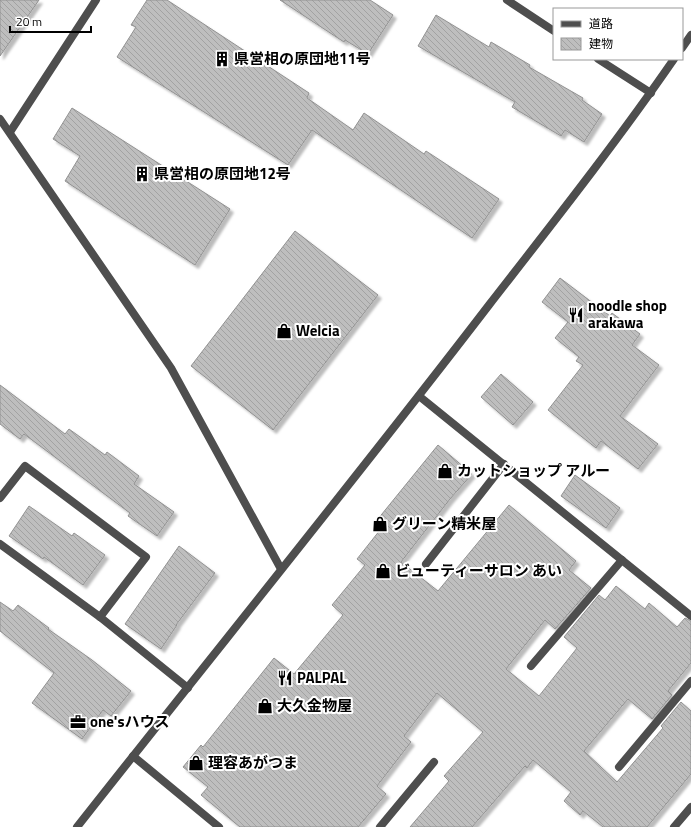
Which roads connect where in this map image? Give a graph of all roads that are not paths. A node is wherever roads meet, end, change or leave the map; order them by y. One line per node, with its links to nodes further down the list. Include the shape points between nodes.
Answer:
1 (96, 0): 10 (street)
2 (507, 0): 3 (street)
3 (553, 30)
4 (691, 35): 5 (street)
5 (683, 47)
6 (600, 60): 8 (street)
7 (673, 60): 8 (street)
8 (651, 93): 11 (street)
9 (0, 119): 10 (street)
10 (10, 132): 17 (street, via 171,368)
11 (419, 396): 12 (street); 17 (street)
12 (504, 464): 15 (street); 16 (street)
13 (0, 498): 19 (street, via 25,466 146,557)
14 (0, 544): 19 (street)
15 (622, 560): 18 (street); 20 (street)
16 (426, 564)
17 (281, 569): 22 (street)
18 (691, 616)
19 (100, 617): 22 (street)
20 (531, 666)
21 (691, 681): 25 (street)
22 (188, 688): 23 (street)
23 (133, 756): 27 (street); 28 (street)
24 (434, 762): 29 (street)
25 (619, 767)
26 (691, 807): 30 (street)
27 (77, 827)
28 (219, 827)
29 (380, 827)
30 (674, 827)

